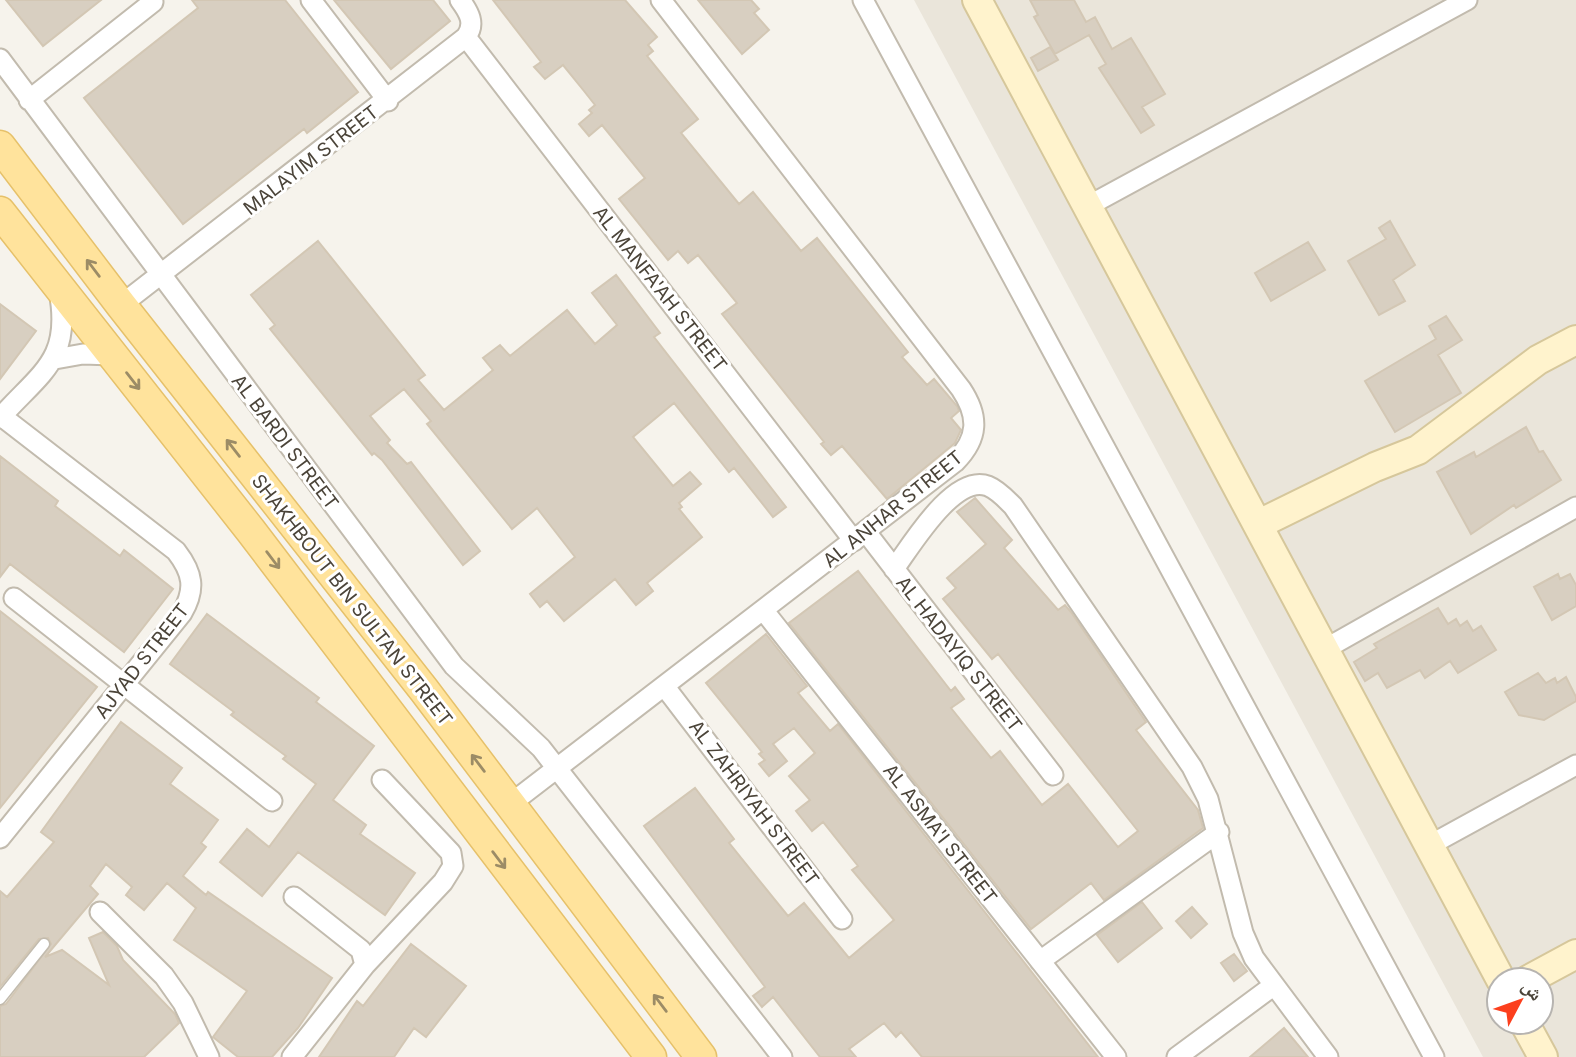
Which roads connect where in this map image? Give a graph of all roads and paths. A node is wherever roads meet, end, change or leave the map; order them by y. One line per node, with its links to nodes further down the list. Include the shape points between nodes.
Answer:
1 (311, 0): 11 (street)
2 (460, 0): 8 (street, via 471,24)
3 (661, 0): 24 (street, AL ANHAR STREET, via 970,402 976,430 965,452)
4 (863, 0): 60 (street)
5 (977, 0): 13 (street)
6 (1467, 0): 13 (street)
7 (153, 2): 10 (street)
8 (466, 37): 11 (street, MALAYIM STREET); 24 (street, AL MANFA'AH STREET)
9 (0, 59): 10 (street, AL BARDI STREET)
10 (29, 100): 15 (street, AL BARDI STREET)
11 (388, 101): 15 (street, MALAYIM STREET)
12 (0, 145): 17 (main road, SHAKHBOUT BIN SULTAN STREET, one-way to 12)
13 (1088, 206): 23 (street)
14 (0, 212): 16 (main road, SHAKHBOUT BIN SULTAN STREET)
15 (160, 276): 17 (street, MALAYIM STREET); 32 (street, AL BARDI STREET, via 454,666 530,735)
16 (58, 286): 19 (main road, SHAKHBOUT BIN SULTAN STREET); 20 (street, via 62,323)
17 (121, 305): 36 (main road, SHAKHBOUT BIN SULTAN STREET, one-way to 17)
18 (1576, 340): 23 (street, via 1538,360 1418,450)
19 (112, 355): 20 (street); 55 (main road, SHAKHBOUT BIN SULTAN STREET, one-way to 55)
20 (55, 359): 21 (street)
21 (0, 416): 29 (street, AJYAD STREET, via 176,551 190,573 191,598)
22 (1576, 508): 28 (street)
23 (1259, 524): 28 (street)
24 (860, 537): 25 (street, AL HADAYIQ STREET); 27 (street, AL ANHAR STREET)
25 (894, 569): 33 (street, AL HADAYIQ STREET); 37 (street, via 936,512 961,490 987,485 1003,495 1192,767)
26 (14, 598): 29 (street)
27 (764, 611): 30 (street, AL ANHAR STREET); 45 (street, AL ASMA'I STREET)
28 (1325, 649): 39 (street)
29 (125, 685): 35 (street); 38 (street, AJYAD STREET)
30 (665, 687): 32 (street, AL ANHAR STREET); 42 (street, AL ZAHRIYAH STREET)
31 (1576, 765): 39 (street)
32 (557, 768): 36 (street, AL ANHAR STREET); 57 (street, AL BARDI STREET)
33 (1053, 775)
34 (382, 780): 46 (street, via 451,853 453,866 443,883)
35 (272, 801)
36 (509, 805): 56 (main road, SHAKHBOUT BIN SULTAN STREET, one-way to 36)
37 (1219, 832): 45 (street); 49 (street, via 1243,933)
38 (0, 838)
39 (1430, 845): 47 (street)
40 (294, 897): 46 (street, via 361,950)
41 (100, 912): 53 (street, via 164,976)
42 (842, 919)
43 (44, 944): 50 (lane)
44 (1576, 954): 48 (street)
45 (1040, 961): 58 (street, AL ASMA'I STREET)
46 (365, 965): 54 (street)
47 (1494, 966)
48 (1554, 966)
49 (1273, 986): 52 (street); 59 (street)
50 (0, 999)
51 (1532, 1036): 61 (street)
52 (1326, 1053)
53 (209, 1057)
54 (292, 1057)
55 (650, 1057)
56 (701, 1057)
57 (782, 1057)
58 (1116, 1057)
59 (1177, 1057)
60 (1434, 1057)
61 (1543, 1057)

